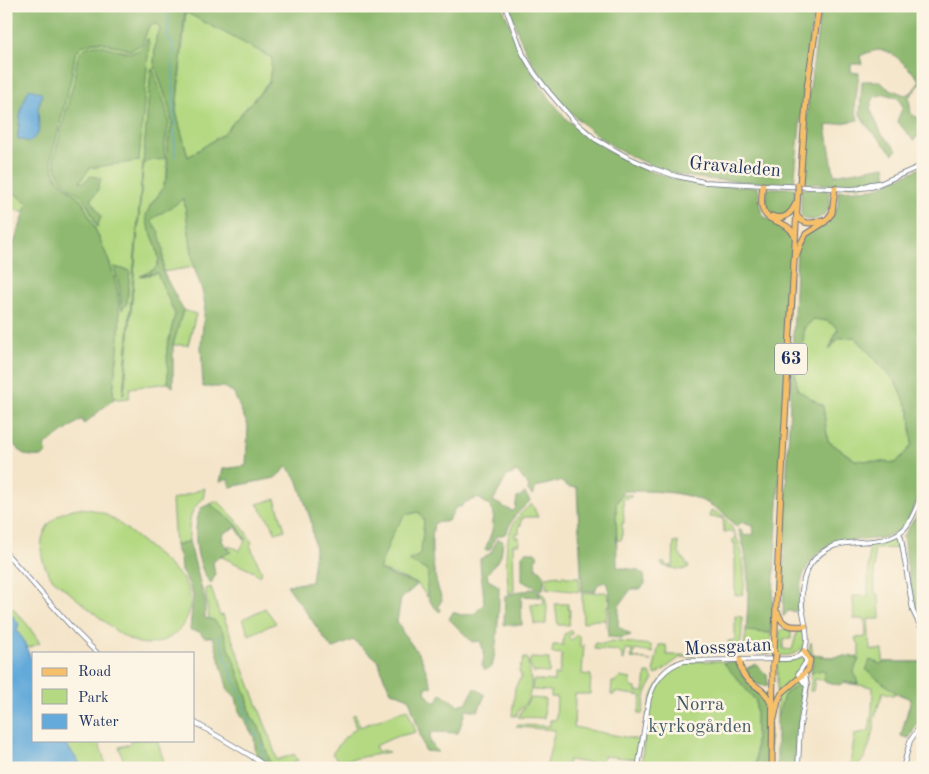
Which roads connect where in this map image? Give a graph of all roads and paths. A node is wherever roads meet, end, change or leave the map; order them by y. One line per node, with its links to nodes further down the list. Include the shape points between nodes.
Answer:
1 (505, 6): 4 (street, Gravaleden, via 523,54 535,74 573,120 595,139 634,160 676,176 704,182)
2 (818, 6): 5 (main road, 63, via 805,88)
3 (923, 165): 6 (street, Gravaleden, via 872,188)
4 (764, 185): 6 (street, Gravaleden); 7 (main road, via 765,207 773,217 786,217); 9 (main road, via 764,213 770,219 789,226)
5 (799, 187): 7 (main road, 63); 8 (main road, 63)
6 (834, 188): 8 (main road, via 831,208 824,219 811,223); 10 (main road, via 832,213 806,234)
7 (797, 201): 9 (main road, 63)
8 (798, 217): 10 (main road, 63)
9 (795, 237): 19 (main road, 63)
10 (796, 256): 14 (main road, 63)
11 (923, 492): 12 (street, via 913,516)
12 (899, 533): 15 (street, via 882,540 838,544 822,552 808,570 803,583); 16 (street, via 913,611)
13 (6, 553): 17 (street)
14 (778, 613): 15 (main road, via 788,626); 19 (main road, 63)
15 (805, 626): 18 (street, via 807,640)
16 (923, 632)
17 (96, 652)
18 (803, 652): 20 (street, Mossgatan, via 792,658); 22 (main road, via 810,662)
19 (775, 654): 21 (main road, 63, bridge)
20 (740, 660): 24 (main road, via 743,675); 30 (street, Mossgatan, via 684,661 661,675 651,690)
21 (774, 662): 23 (main road, 63); 26 (main road, 63)
22 (803, 676): 26 (main road, via 782,693); 32 (street, via 806,689)
23 (773, 682): 24 (main road); 25 (main road, 63)
24 (761, 689): 25 (main road)
25 (772, 708): 31 (main road, 63)
26 (774, 719): 31 (main road, 63)
27 (923, 722): 33 (street, via 910,741)
28 (195, 723): 29 (street)
29 (268, 768)
30 (638, 768)
31 (773, 768)
32 (798, 768)
33 (903, 768)

